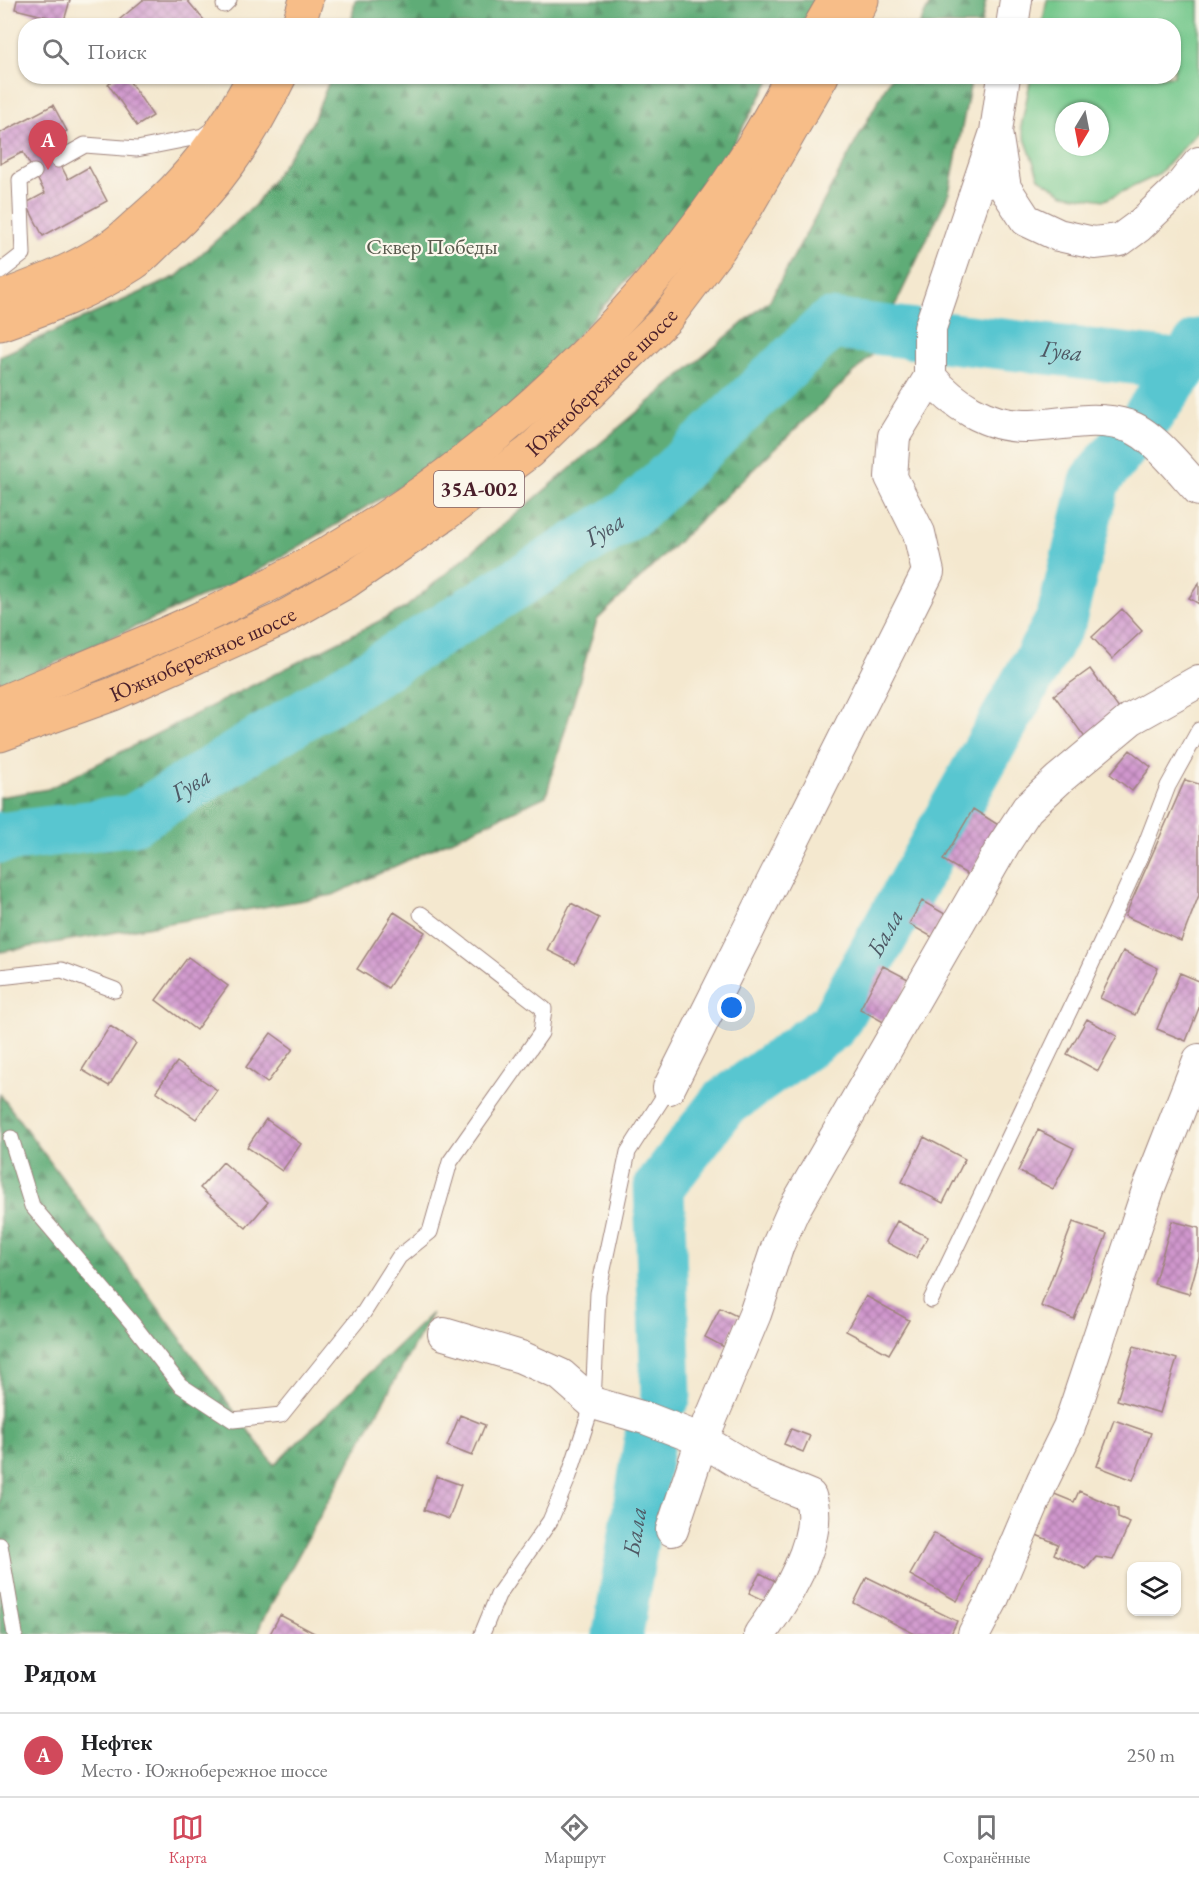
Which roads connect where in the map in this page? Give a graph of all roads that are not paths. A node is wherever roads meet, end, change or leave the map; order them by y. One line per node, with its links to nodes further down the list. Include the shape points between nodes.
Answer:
1 (283, 0): 6 (highway)
2 (306, 0): 7 (highway)
3 (835, 0): 8 (highway)
4 (862, 0): 9 (highway)
5 (1016, 0): 10 (street)
6 (277, 18)
7 (300, 18)
8 (825, 18)
9 (853, 18)
10 (1013, 18)
11 (250, 84): 16 (highway)
12 (276, 84): 23 (highway, via 256,127 233,161 187,216 133,264 61,302)
13 (788, 84): 27 (highway, Южнобережное шоссе / 35А-002, via 750,151 693,232 592,347 504,432 327,554 111,657)
14 (817, 84): 29 (highway, Южнобережное шоссе / 35А-002, via 746,208 666,319 529,452 346,582 279,620 113,694)
15 (1003, 84): 17 (street)
16 (235, 114): 18 (lane, via 203,136 137,149 85,146); 22 (highway, via 172,194 112,246 54,278)
17 (996, 132): 19 (street, via 1005,188 1026,220 1058,235 1094,243 1120,240 1139,226); 24 (street, via 930,328)
18 (58, 159)
19 (1199, 163)
20 (34, 172): 21 (lane, via 20,180 23,254)
21 (0, 272)
22 (0, 298)
23 (0, 324)
24 (929, 370): 25 (street, via 946,396 994,422 1023,426 1102,419 1131,426 1158,447); 34 (street, via 894,436 890,458 891,477 919,533 928,572)
25 (1199, 490)
26 (1199, 681): 39 (street, via 1131,719 1027,809 1004,844 793,1211)
27 (0, 703)
28 (1199, 730): 36 (lane, via 1168,786 1142,856 1084,982)
29 (0, 735)
30 (421, 914): 35 (lane, via 544,1009 541,1033 450,1162 430,1232 399,1257 364,1312 281,1415 233,1420 180,1385 32,1206)
31 (0, 977): 32 (lane, via 62,970)
32 (115, 990)
33 (1199, 1060): 45 (street, via 1148,1190 1069,1427)
34 (669, 1088): 38 (lane, via 628,1152 598,1293)
35 (11, 1137)
36 (931, 1300)
37 (444, 1334): 38 (street, via 551,1370)
38 (593, 1403): 39 (street); 43 (lane, via 550,1521 498,1595)
39 (702, 1440): 40 (street); 44 (street, via 759,1475 810,1496 816,1511 798,1570 783,1602)
40 (672, 1530)
41 (0, 1545): 42 (lane)
42 (15, 1634)
43 (482, 1634)
44 (760, 1634)
45 (974, 1634)

